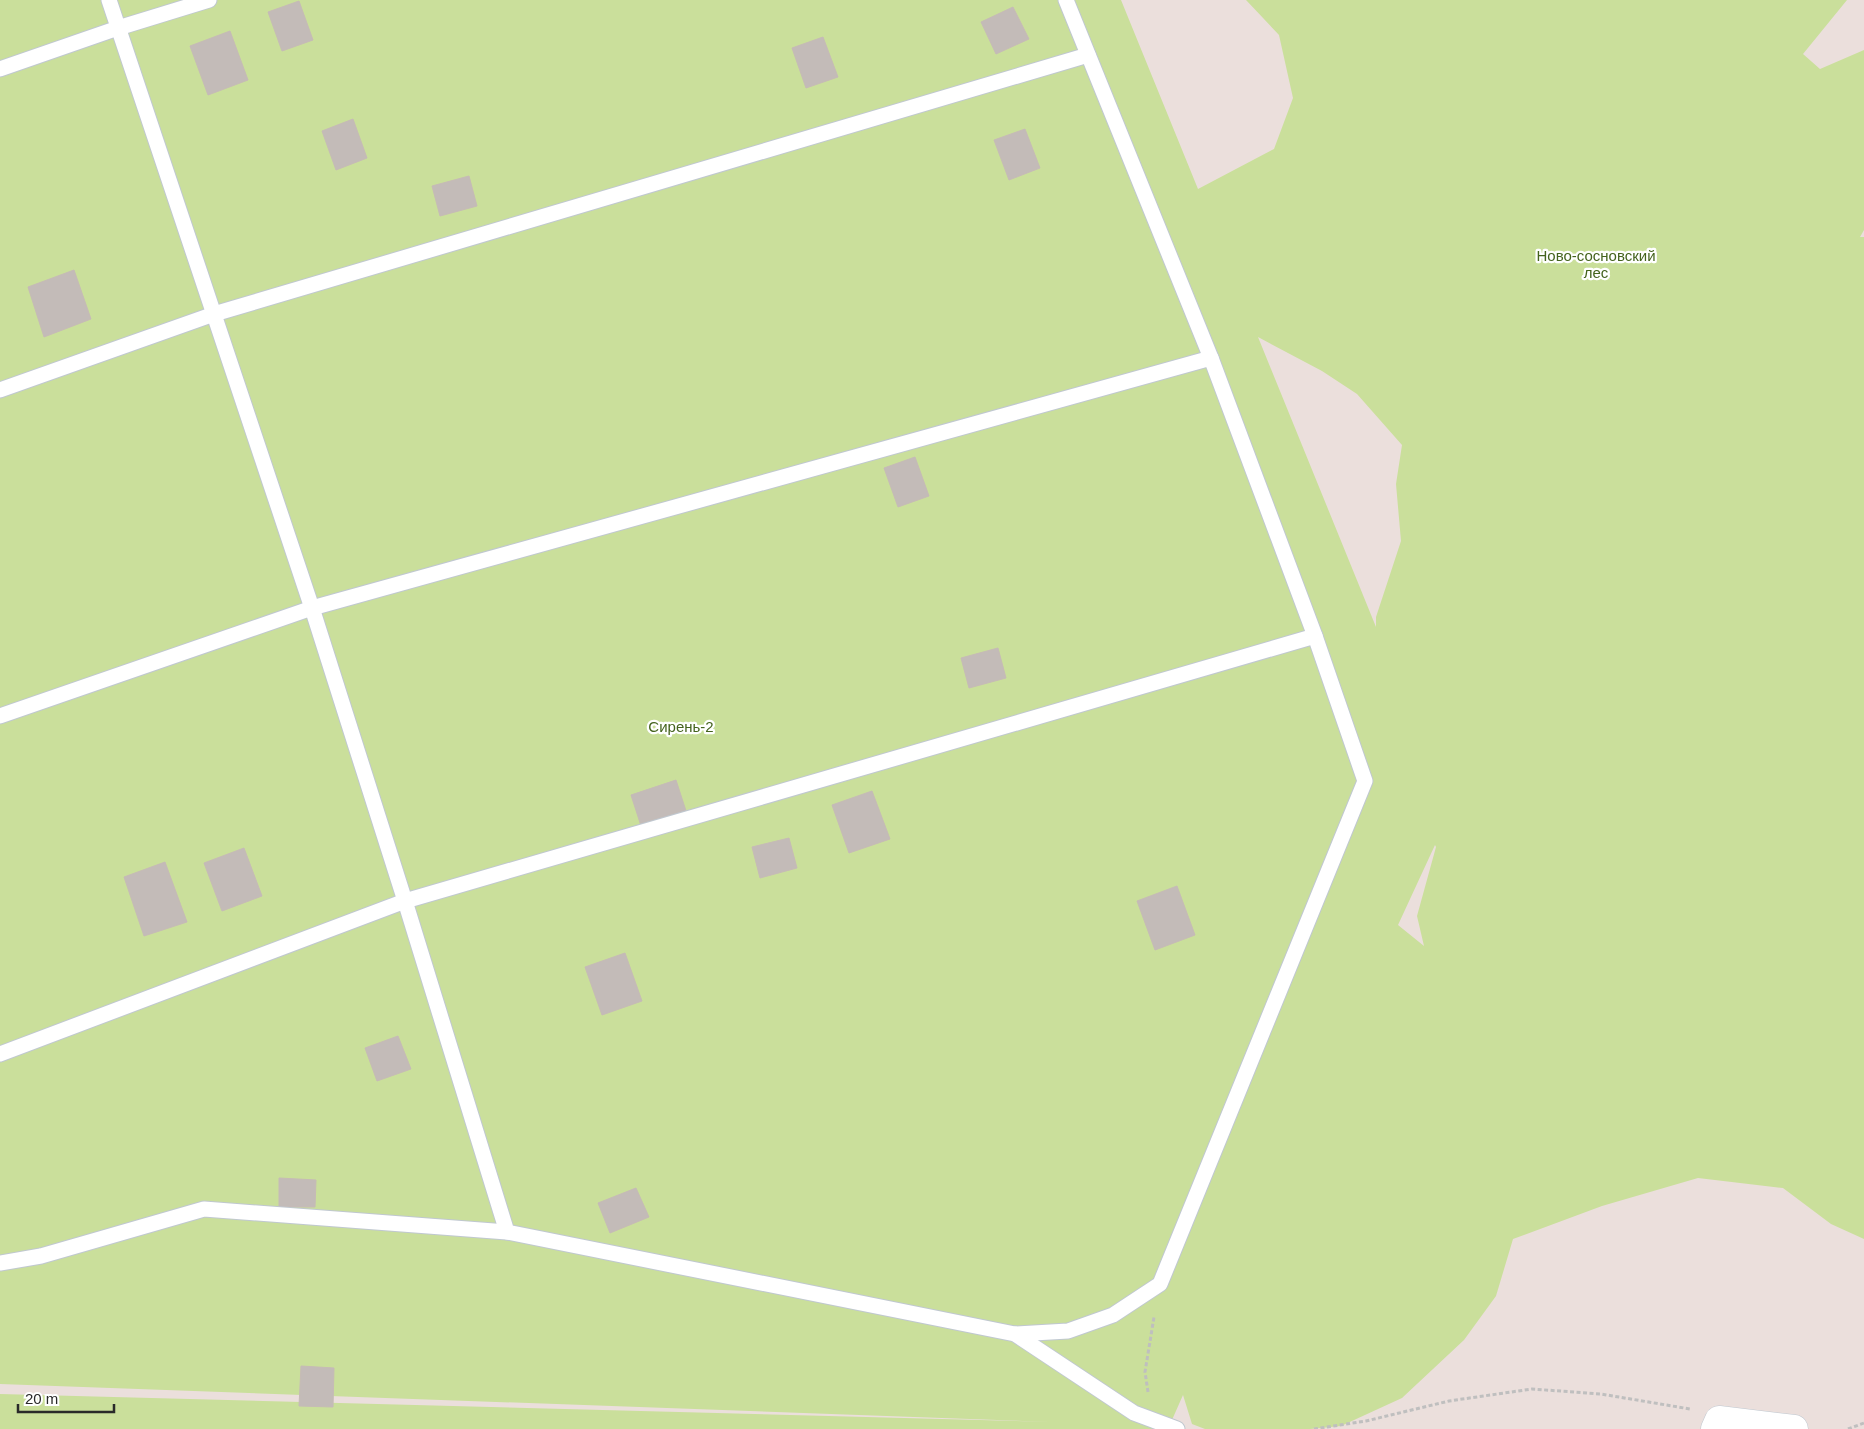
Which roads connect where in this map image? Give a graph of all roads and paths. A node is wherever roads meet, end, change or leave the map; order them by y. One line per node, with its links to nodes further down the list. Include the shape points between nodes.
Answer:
1 (109, 0): 4 (lane)
2 (209, 0): 4 (lane)
3 (1066, 0): 5 (lane)
4 (118, 28): 6 (lane); 7 (lane)
5 (1088, 55): 7 (lane); 8 (lane)
6 (0, 69)
7 (214, 314): 9 (lane); 10 (lane)
8 (1210, 358): 10 (lane); 11 (lane)
9 (0, 390)
10 (312, 608): 12 (lane); 13 (lane)
11 (1315, 636): 13 (lane); 17 (lane, via 1365,781)
12 (0, 716)
13 (405, 900): 14 (lane); 15 (lane)
14 (0, 1054)
15 (507, 1232): 16 (lane, via 204,1209 41,1256); 18 (lane)
16 (0, 1263)
17 (1160, 1284): 18 (lane, via 1113,1315 1068,1331); 19 (path, via 1145,1372)
18 (1015, 1334): 19 (lane, via 1134,1413)
19 (1152, 1420): 22 (lane)
20 (1864, 1423): 25 (path)
21 (1717, 1425): 23 (path, via 1695,1410 1601,1394 1532,1389 1449,1401 1366,1421); 24 (street)
22 (1177, 1429)
23 (1314, 1429)
24 (1794, 1429)
25 (1848, 1429)

